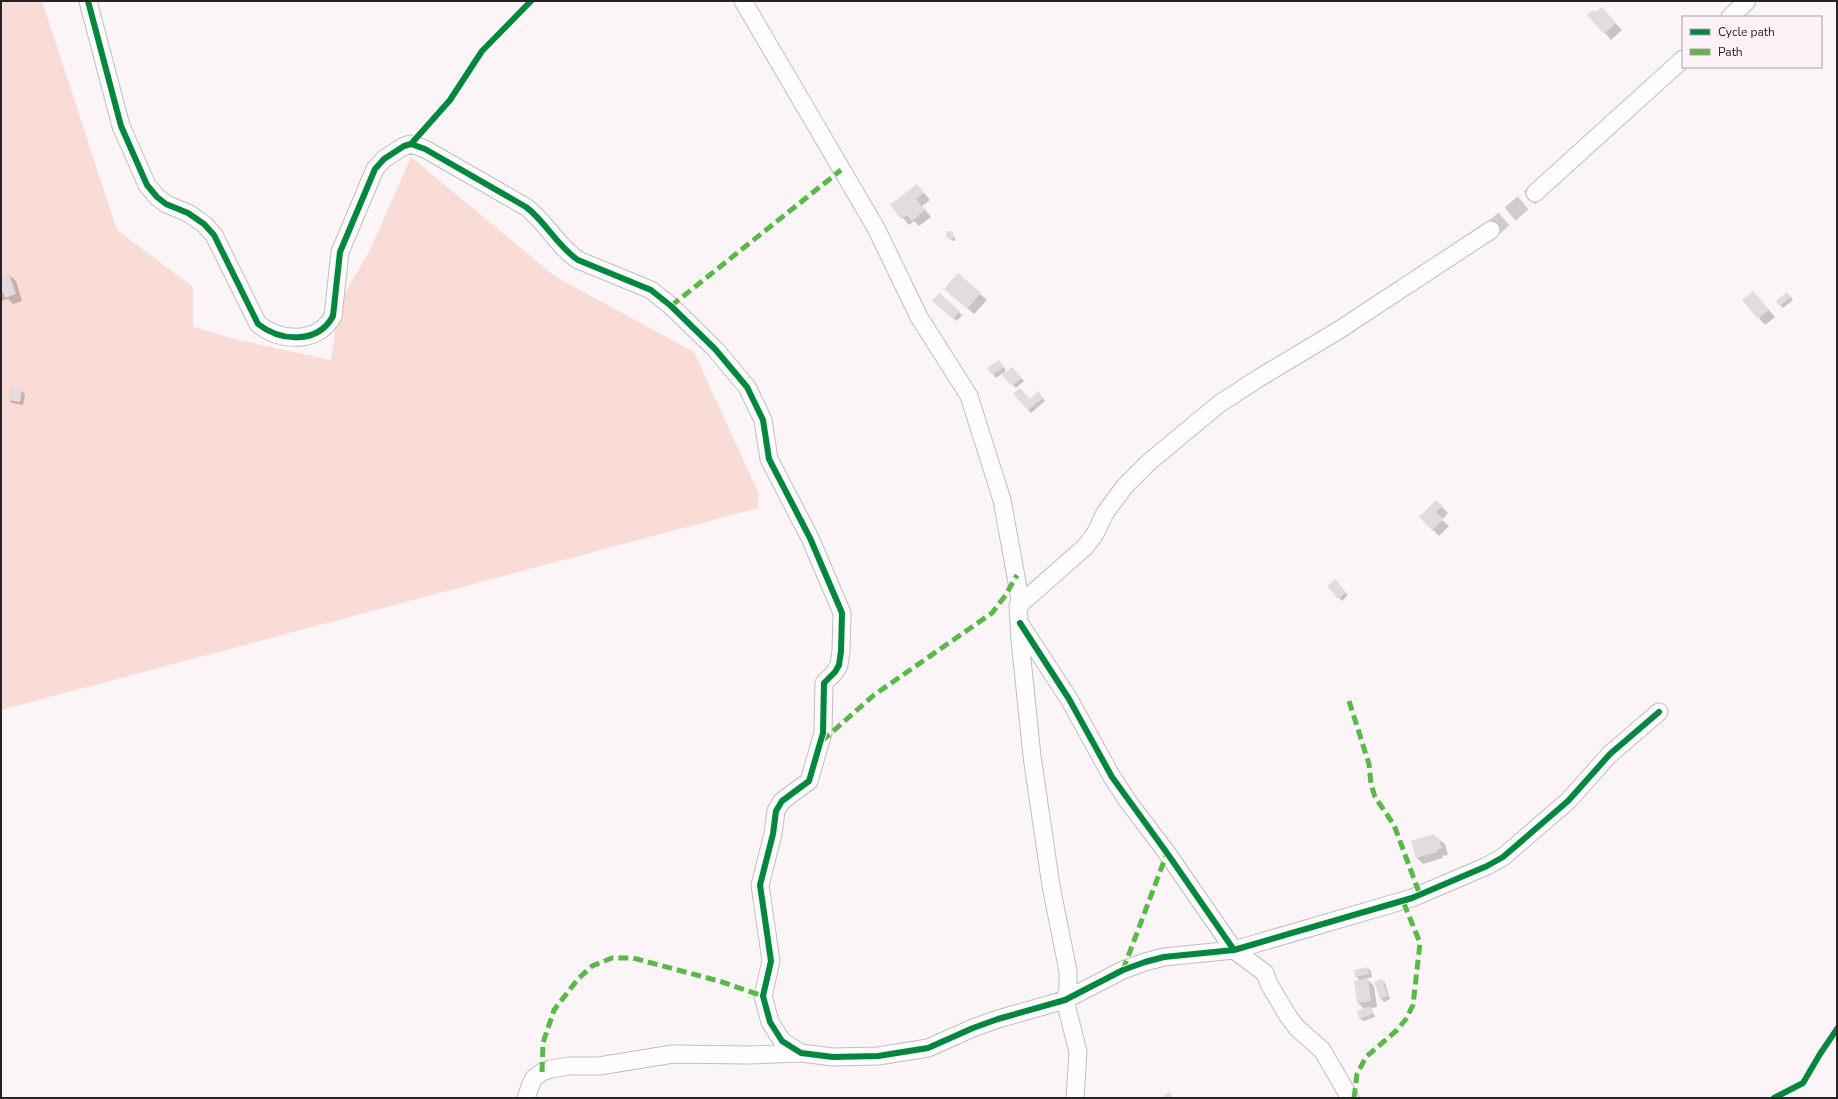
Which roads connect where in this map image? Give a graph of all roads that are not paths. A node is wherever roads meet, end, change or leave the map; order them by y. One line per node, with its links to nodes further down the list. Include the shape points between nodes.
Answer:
1 (88, 1): 12 (street, via 121,126 147,185 162,201 188,213 214,235 258,324 268,332 291,337 308,336 318,333 330,322 334,316 340,252 376,169 396,150 411,144 425,148 526,207 568,254 651,290 715,349 747,387 763,420 768,459 810,538 842,613 840,659 835,672 824,683 822,733 809,781 782,800 776,811 760,885 771,961 763,996 770,1022 782,1040)
2 (743, 1): 8 (street, via 876,228 919,317 969,396 1002,500 1018,583)
3 (1747, 1): 4 (street)
4 (1731, 16)
5 (1682, 60): 6 (street)
6 (1535, 193)
7 (1491, 230): 8 (street, via 1339,330 1220,404 1148,463 1125,486 1085,547)
8 (1019, 614): 10 (street, via 1112,777); 11 (street, via 1032,756 1051,886 1068,971)
9 (1659, 712): 10 (street, via 1610,754 1568,801 1503,857 1487,866 1403,901)
10 (1234, 950): 11 (street, via 1145,962 1123,970); 15 (street, via 1265,973 1288,1016 1297,1028 1322,1050)
11 (1066, 1000): 12 (street, via 998,1019 928,1048 878,1056 833,1057); 14 (street, via 1078,1052)
12 (801, 1053): 13 (street, via 673,1054 599,1066 569,1066 542,1072 534,1078)
13 (526, 1098)
14 (1075, 1098)
15 (1350, 1098)

